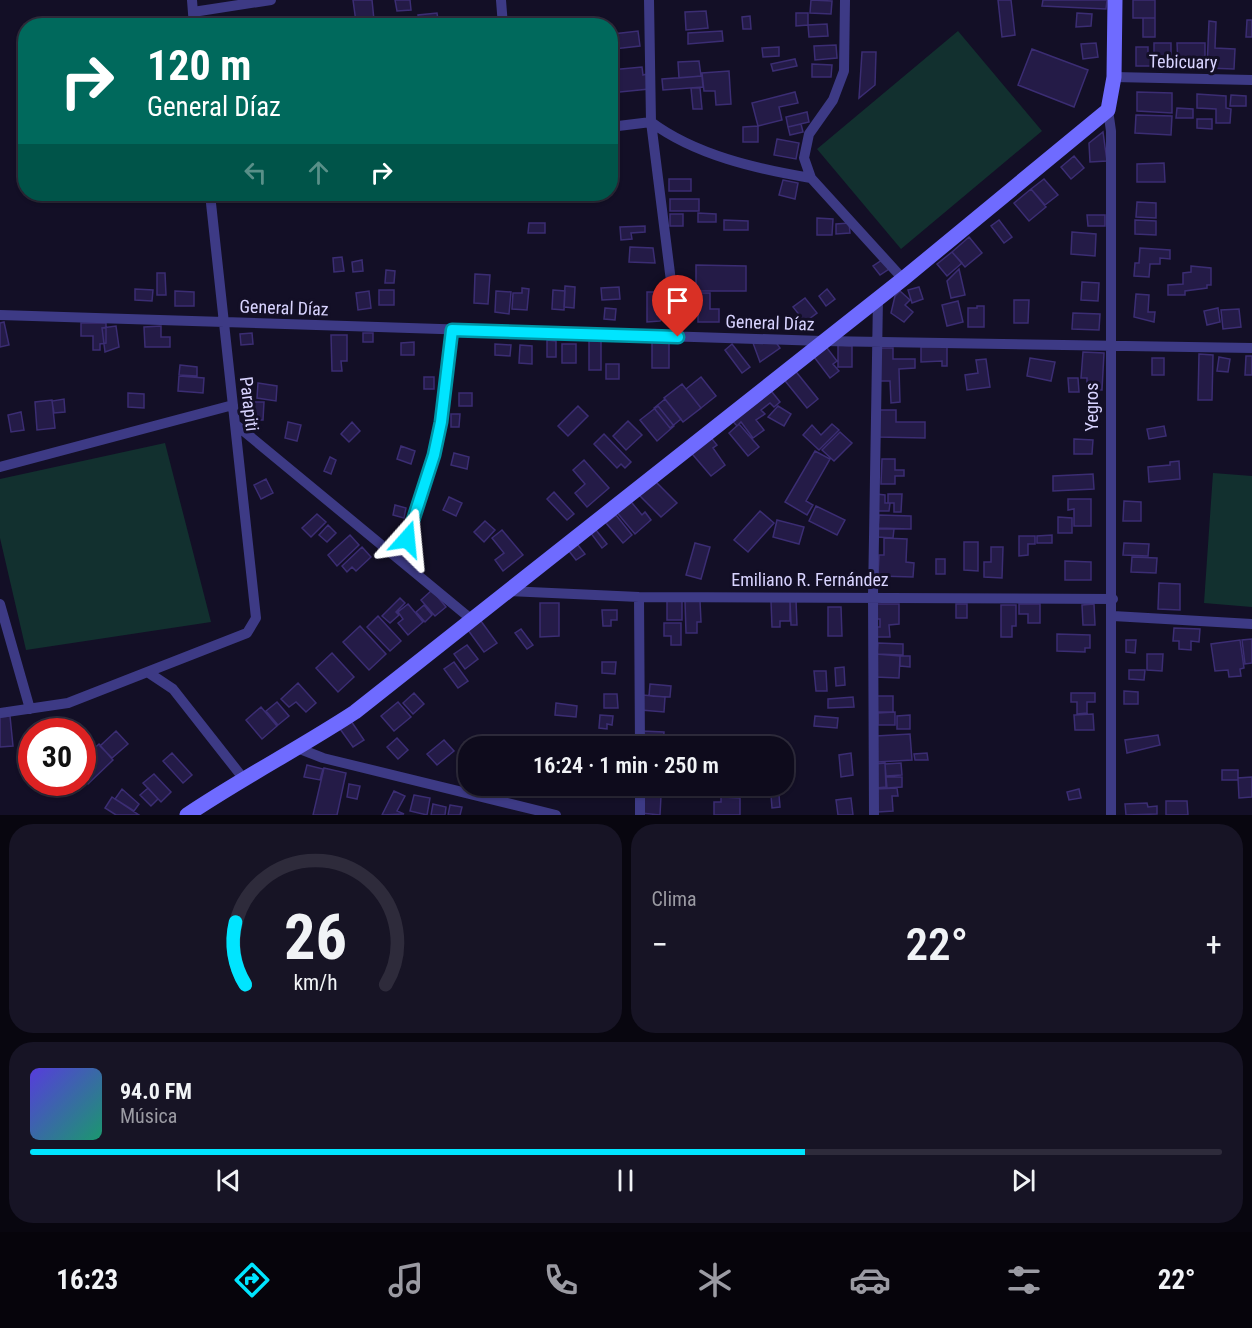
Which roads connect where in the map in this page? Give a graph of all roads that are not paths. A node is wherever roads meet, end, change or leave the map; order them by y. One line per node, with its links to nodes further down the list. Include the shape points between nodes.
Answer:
1 (271, 0): 6 (street)
2 (501, 0): 7 (street)
3 (649, 0): 11 (street)
4 (845, 0): 13 (street, via 844,71 833,100 809,134 804,158)
5 (1114, 0): 8 (street, Yegros)
6 (192, 6)
7 (502, 18)
8 (1114, 77): 9 (street, Tebicuary); 10 (street, Yegros)
9 (1252, 80)
10 (1108, 110): 15 (street); 23 (street, Yegros)
11 (651, 122): 12 (street); 13 (street, via 675,140 772,171); 20 (street)
12 (618, 126)
13 (811, 178): 15 (street)
14 (211, 201): 18 (street, Parapiti)
15 (903, 279): 16 (street)
16 (878, 298): 21 (street); 22 (street)
17 (0, 315): 18 (street, General Díaz)
18 (222, 322): 19 (street, General Díaz); 25 (street, Parapiti)
19 (452, 330): 20 (street, General Díaz); 28 (street, via 436,444)
20 (678, 337): 21 (street, General Díaz)
21 (822, 341): 22 (street, General Díaz); 29 (street)
22 (878, 341): 23 (street, General Díaz); 31 (street)
23 (1112, 345): 24 (street, General Díaz); 32 (street, Yegros)
24 (1252, 348)
25 (233, 405): 26 (street, Parapiti); 27 (street)
26 (235, 424): 28 (street); 37 (street, Parapiti, via 256,618 247,633)
27 (0, 467)
28 (400, 560): 35 (street)
29 (507, 591): 30 (street, Emiliano R. Fernández); 35 (street)
30 (639, 597): 31 (street, Emiliano R. Fernández); 40 (street)
31 (873, 597): 32 (street, Emiliano R. Fernández); 47 (street)
32 (1113, 599): 34 (street, Yegros)
33 (0, 604): 38 (street)
34 (1113, 616): 36 (street); 48 (street, Yegros)
35 (471, 619): 41 (street, via 355,712)
36 (1252, 624)
37 (149, 673): 38 (street, via 68,703); 42 (street, via 172,689)
38 (30, 709): 39 (street)
39 (0, 713)
40 (640, 736)
41 (300, 749): 42 (street); 45 (street)
42 (243, 778): 44 (street)
43 (640, 796): 46 (street)
44 (188, 815)
45 (556, 815)
46 (640, 815)
47 (874, 815)
48 (1112, 815)

